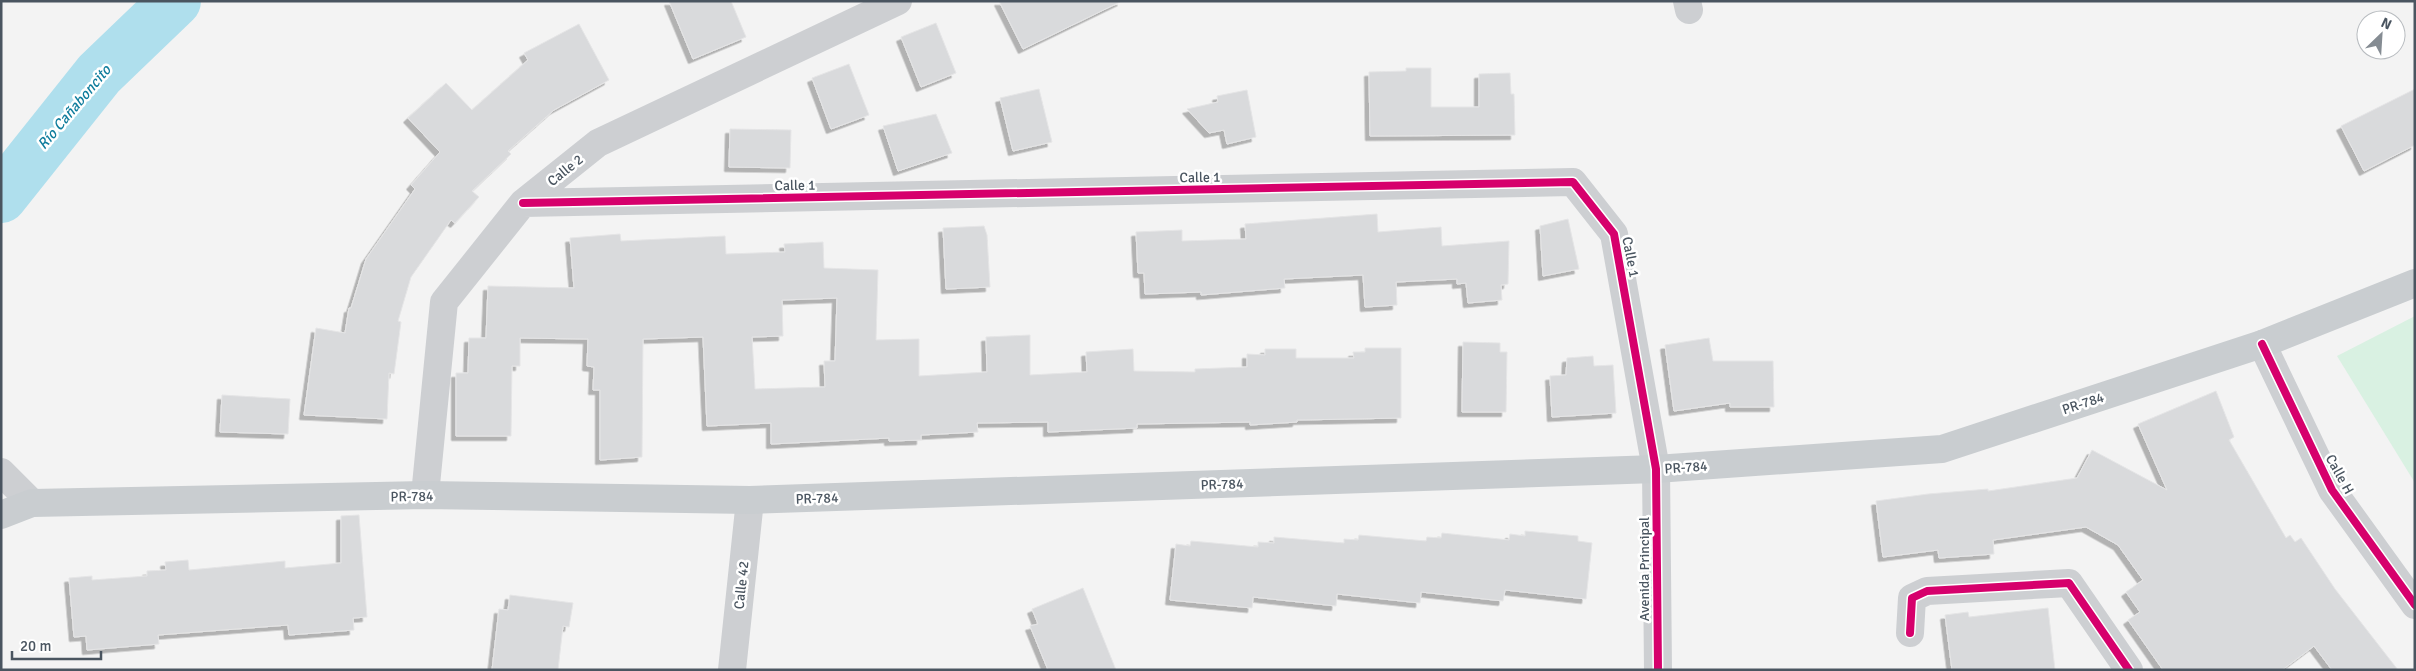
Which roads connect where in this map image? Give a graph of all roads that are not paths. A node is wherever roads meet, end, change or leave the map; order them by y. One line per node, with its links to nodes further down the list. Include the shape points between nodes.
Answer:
1 (898, 1): 2 (street, Calle 2, via 598,143)
2 (523, 203): 5 (street, Calle 1, via 1573,182 1614,234); 7 (street, Calle 2, via 444,302)
3 (2415, 282): 4 (main road, PR-784 / PR-784)
4 (2262, 344): 5 (main road, PR-784 / PR-784, via 1942,449); 11 (street, Calle H, via 2332,490)
5 (1656, 469): 8 (main road, PR-784 / PR-784); 14 (street, Avenida Principal)
6 (1, 472): 9 (street)
7 (424, 495): 8 (main road, PR-784 / PR-784); 9 (main road, PR-784 / PR-784)
8 (750, 500): 13 (street, Calle 42)
9 (32, 503): 10 (main road, PR-784 / PR-784)
10 (1, 515)
11 (2415, 606)
12 (1910, 632): 15 (street, via 1912,598 1927,592 2068,583)
13 (732, 670)
14 (1658, 670)
15 (2129, 670)

